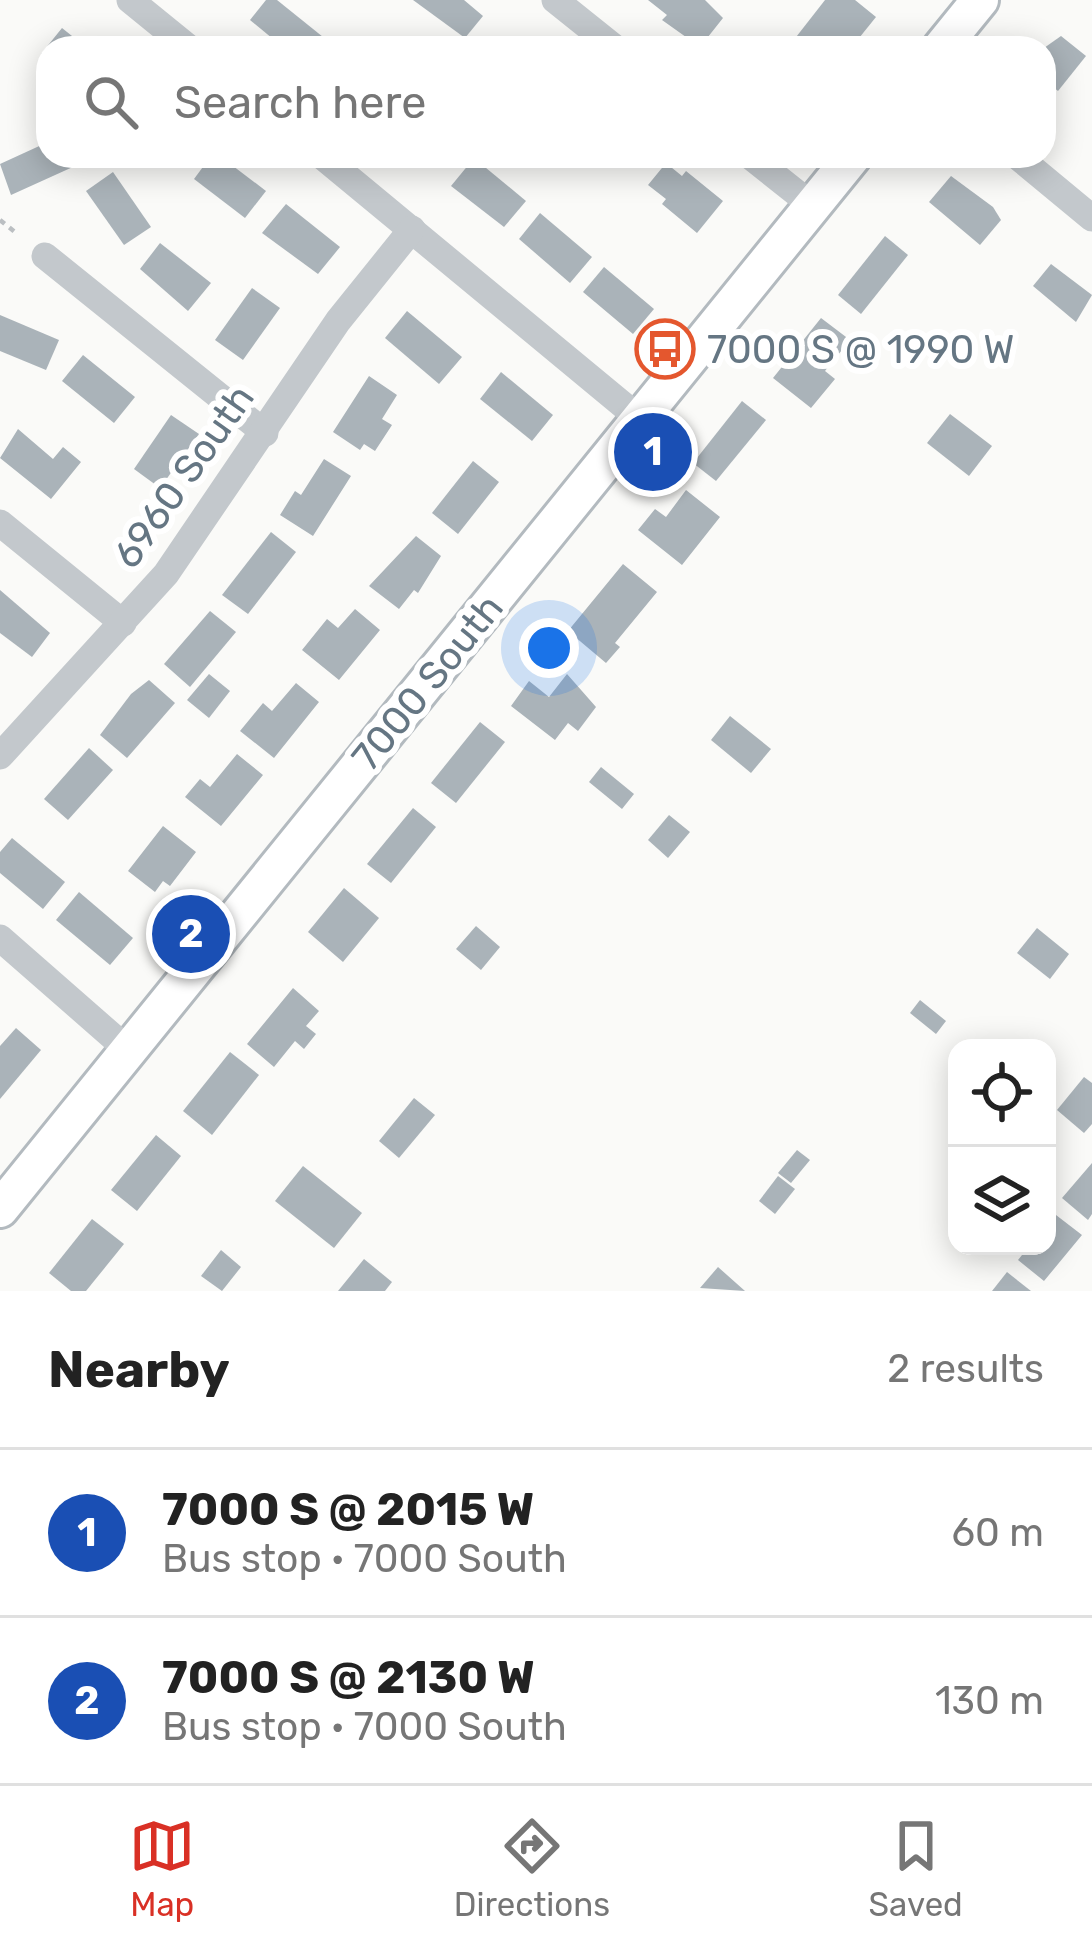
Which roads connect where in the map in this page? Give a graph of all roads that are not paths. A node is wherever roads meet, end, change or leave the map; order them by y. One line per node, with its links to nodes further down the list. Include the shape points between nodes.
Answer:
1 (130, 0): 4 (street)
2 (555, 0): 5 (street)
3 (980, 0): 6 (main road)
4 (174, 36)
5 (600, 36)
6 (951, 36)
7 (337, 168): 13 (street)
8 (765, 168): 11 (street)
9 (843, 168): 11 (main road, 7000 South)
10 (1031, 168): 12 (street)
11 (813, 206): 15 (main road, 7000 South)
12 (1092, 218)
13 (412, 229): 15 (street); 16 (street, 6960 South, via 338,321)
14 (45, 256): 16 (street)
15 (640, 419): 21 (main road, 7000 South)
16 (265, 433): 18 (street, 6960 South)
17 (0, 524): 18 (street)
18 (123, 623): 19 (street, 6960 South)
19 (0, 756)
20 (0, 938): 21 (street)
21 (128, 1051): 22 (main road, 7000 South)
22 (0, 1208)

